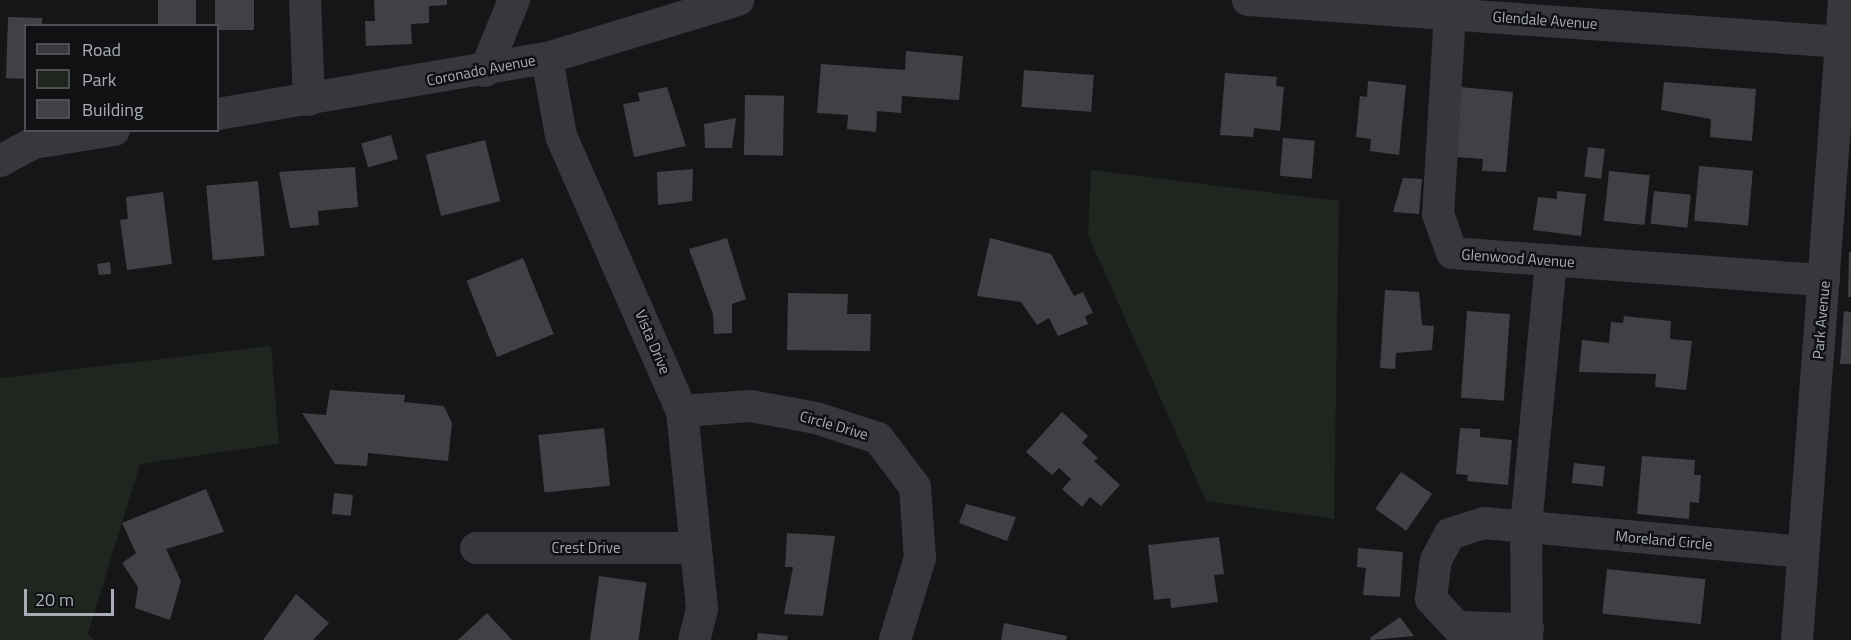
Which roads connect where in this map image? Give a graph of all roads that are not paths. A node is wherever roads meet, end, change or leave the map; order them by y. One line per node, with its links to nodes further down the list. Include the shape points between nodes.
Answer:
1 (305, 0): 11 (street)
2 (514, 0): 10 (street)
3 (738, 0): 9 (street, Coronado Avenue)
4 (1248, 0): 7 (street, Glendale Avenue)
5 (1844, 0): 8 (street, Park Avenue)
6 (1577, 11): 7 (street, Glendale Avenue); 8 (street, Glendale Avenue)
7 (1450, 14): 16 (street, Glenwood Avenue, via 1438,214 1452,253)
8 (1842, 42): 15 (street, Park Avenue)
9 (547, 58): 10 (street, Coronado Avenue); 18 (street, Vista Drive, via 561,136)
10 (485, 71): 11 (street, Coronado Avenue)
11 (309, 100): 12 (street, Coronado Avenue)
12 (219, 114)
13 (102, 132): 14 (street, via 34,143)
14 (0, 161)
15 (1841, 211): 17 (street, Park Avenue)
16 (1551, 260): 17 (street, Glenwood Avenue); 19 (street)
17 (1824, 280): 22 (street, Park Avenue)
18 (682, 411): 21 (street, Vista Drive); 25 (street, Circle Drive, via 751,406 816,418 878,438 915,488 920,558)
19 (1526, 526): 22 (street, Moreland Circle); 23 (street); 23 (street, Moreland Circle, via 1484,523 1450,534 1436,560 1431,599 1457,627)
20 (476, 548): 21 (street, Crest Drive)
21 (696, 548): 24 (street, Vista Drive, via 702,609)
22 (1803, 552): 26 (street, Park Avenue)
23 (1527, 635)
24 (694, 640)
25 (895, 640)
26 (1797, 640)

